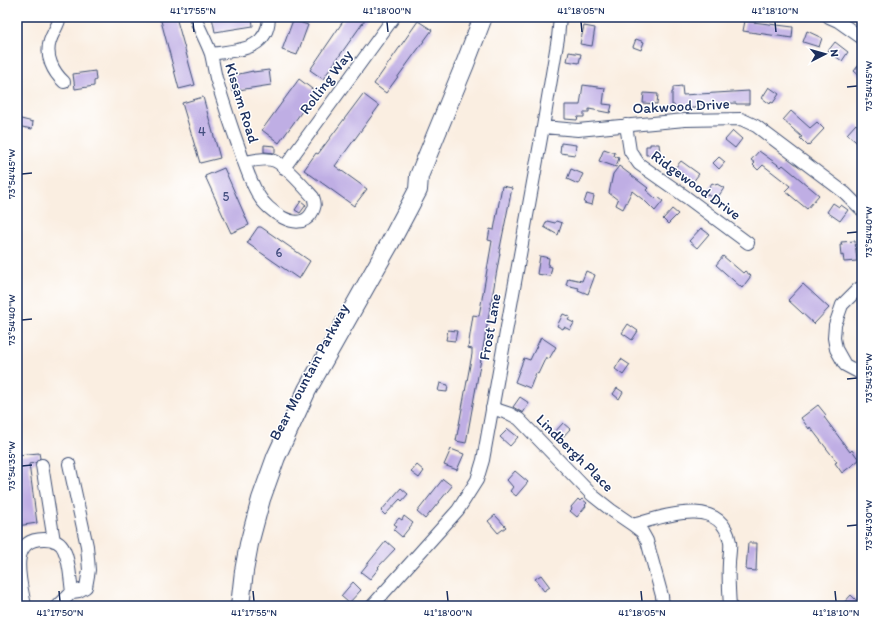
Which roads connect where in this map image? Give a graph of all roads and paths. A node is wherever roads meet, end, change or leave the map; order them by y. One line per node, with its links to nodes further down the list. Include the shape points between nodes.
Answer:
1 (60, 17): 10 (street, via 48,50 50,62 58,77)
2 (269, 17): 9 (street, Kissam Road, via 265,35 260,42 241,50)
3 (394, 17): 14 (street, Rolling Way)
4 (483, 17): 15 (highway, Bear Mountain Parkway)
5 (560, 17): 12 (street, Frost Lane)
6 (829, 17): 8 (street)
7 (196, 20): 9 (street, Kissam Road)
8 (862, 38)
9 (211, 54): 13 (street, Kissam Road, via 225,108)
10 (64, 82)
11 (626, 125): 12 (street, Oakwood Drive, via 578,130); 16 (street, Oakwood Drive, via 685,120 748,121 845,193); 17 (street, Ridgewood Drive, via 630,151 639,164)
12 (543, 126): 20 (street, Frost Lane)
13 (244, 162): 14 (street, via 268,159); 14 (street, Kissam Road, via 266,206 284,219 304,220 310,216 316,203)
14 (284, 168)
15 (419, 176): 28 (highway, Bear Mountain Parkway, via 409,186 306,372 273,440 244,526); 29 (highway, Bear Mountain Parkway, via 418,190 304,397 276,457 249,544)
16 (862, 210)
17 (748, 243)
18 (862, 287): 19 (street, via 842,305 835,325 834,338 836,349 845,365)
19 (862, 374)
20 (492, 408): 23 (street, Lindbergh Place, via 518,419 592,495); 30 (street, Frost Lane, via 483,460 477,480 467,498)
21 (69, 464): 25 (street, via 88,546 89,570 86,587)
22 (42, 465): 24 (street)
23 (633, 525): 31 (street, Lindbergh Place, via 642,532 647,541); 32 (street, via 678,513 692,512 703,513 719,521 730,542)
24 (54, 540): 25 (street, via 59,543 66,555); 26 (street, via 34,540 25,544 21,550 19,566)
25 (72, 592): 27 (street)
26 (25, 606)
27 (58, 606)
28 (230, 606)
29 (240, 606)
30 (372, 606)
31 (663, 606)
32 (730, 606)

